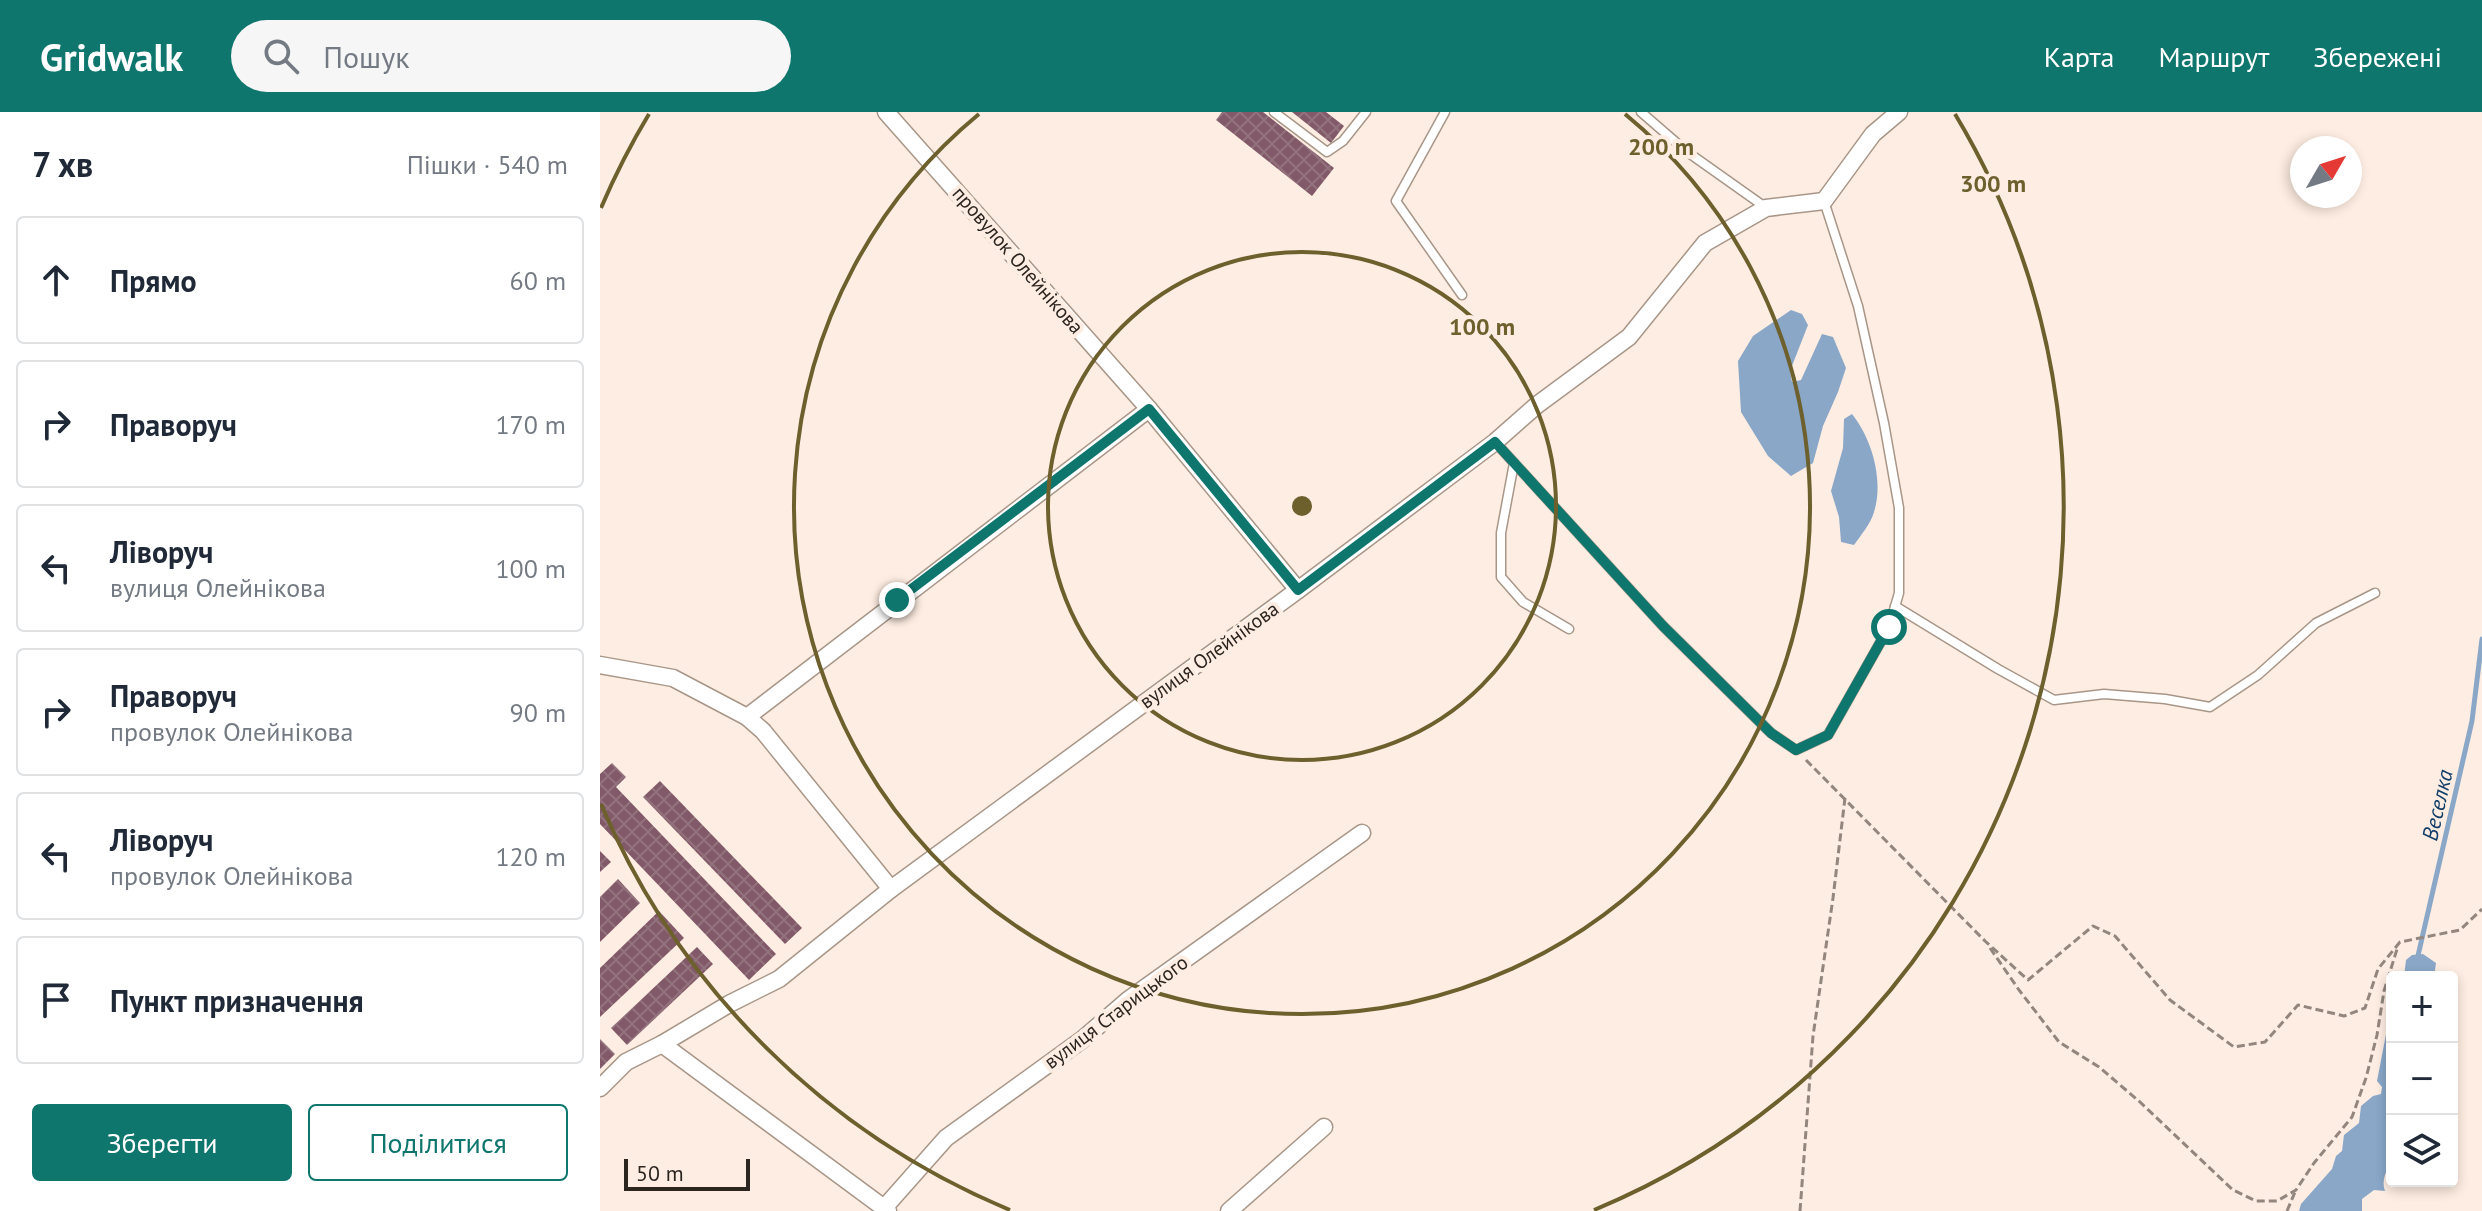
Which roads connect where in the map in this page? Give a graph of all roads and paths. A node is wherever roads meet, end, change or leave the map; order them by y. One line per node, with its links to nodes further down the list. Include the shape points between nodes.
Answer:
1 (886, 112): 10 (street, провулок Олейнікова)
2 (1274, 112): 3 (lane, via 1327,152)
3 (1366, 112)
4 (1445, 112): 9 (lane, via 1396,201)
5 (1641, 112): 8 (lane)
6 (1899, 112): 7 (street, via 1873,134)
7 (1824, 201): 8 (street, вулиця Олейнікова); 15 (lane, via 1858,306 1897,494)
8 (1766, 208): 11 (street, вулиця Олейнікова, via 1705,243 1629,337)
9 (1462, 295)
10 (1149, 409): 13 (street, провулок Олейнікова); 18 (street)
11 (1495, 442): 12 (lane); 13 (street, вулиця Олейнікова)
12 (1514, 463): 16 (lane, via 1501,533 1501,577 1523,602); 19 (lane, via 1663,626 1771,733)
13 (1298, 590): 22 (street, вулиця Олейнікова)
14 (2375, 593): 15 (lane, via 2316,623 2258,675 2210,707 2104,694 2054,700)
15 (1895, 606): 19 (lane, via 1889,627 1828,735)
16 (1569, 629)
17 (600, 665): 18 (street, via 673,678)
18 (747, 717): 22 (street)
19 (1796, 750): 20 (path)
20 (1845, 798): 24 (path); 32 (path, via 1813,1036)
21 (1362, 833): 30 (street, вулиця Старицького, via 946,1138)
22 (891, 889): 26 (street, вулиця Олейнікова, via 779,979)
23 (2482, 909): 25 (path, via 2460,930)
24 (1985, 941): 25 (path, via 2028,980 2093,926 2115,936 2170,1000 2234,1047 2265,1042 2298,1005 2344,1016 2365,1008 2378,969); 29 (path, via 2059,1042 2099,1067 2233,1190 2256,1201 2277,1201)
25 (2400, 942): 29 (path, via 2352,1117)
26 (662, 1044): 27 (street, вулиця Олейнікова, via 626,1062); 30 (street)
27 (600, 1088)
28 (1324, 1127): 31 (street)
29 (2296, 1190): 33 (path)
30 (886, 1210)
31 (1229, 1211)
32 (1800, 1211)
33 (2287, 1211)

